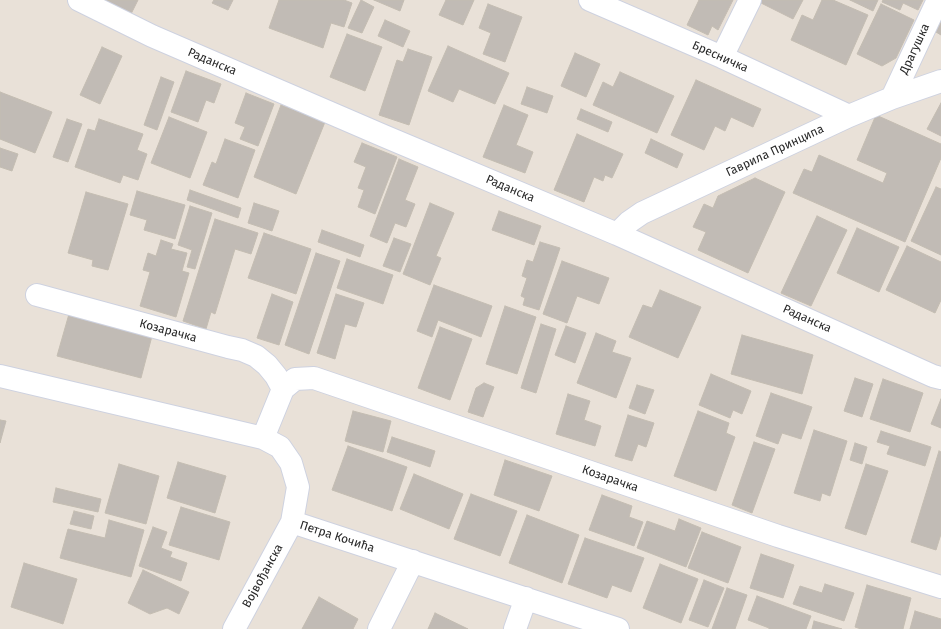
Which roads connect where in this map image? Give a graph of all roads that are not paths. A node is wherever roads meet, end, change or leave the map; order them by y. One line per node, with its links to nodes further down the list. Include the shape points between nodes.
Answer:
1 (79, 0): 9 (street, Раданска, via 152,36)
2 (590, 0): 5 (street, Бресничка)
3 (750, 0): 5 (street)
4 (938, 0): 7 (street, Драгушка)
5 (722, 57): 8 (street, Бресничка)
6 (941, 81): 7 (street, Гаврила Принципа)
7 (892, 98): 8 (street, Гаврила Принципа)
8 (849, 116): 9 (street, Гаврила Принципа, via 642,213)
9 (617, 234): 12 (street, Раданска)
10 (36, 295): 13 (street, Козарачка, via 242,350 256,356 267,365)
11 (0, 376): 14 (street, Петра Кочића)
12 (941, 378)
13 (283, 389): 14 (street); 17 (street, Козарачка, via 295,379 314,378 778,536)
14 (263, 438): 15 (street, Петра Кочића, via 280,447 291,463 298,487)
15 (292, 522): 16 (street, Петра Кочића); 19 (street, Војвођанска)
16 (413, 561): 18 (street, Петра Кочића); 20 (street)
17 (941, 587)
18 (526, 598): 21 (street); 22 (street, Петра Кочића)
19 (234, 629)
20 (378, 629)
21 (515, 629)
22 (618, 629)

